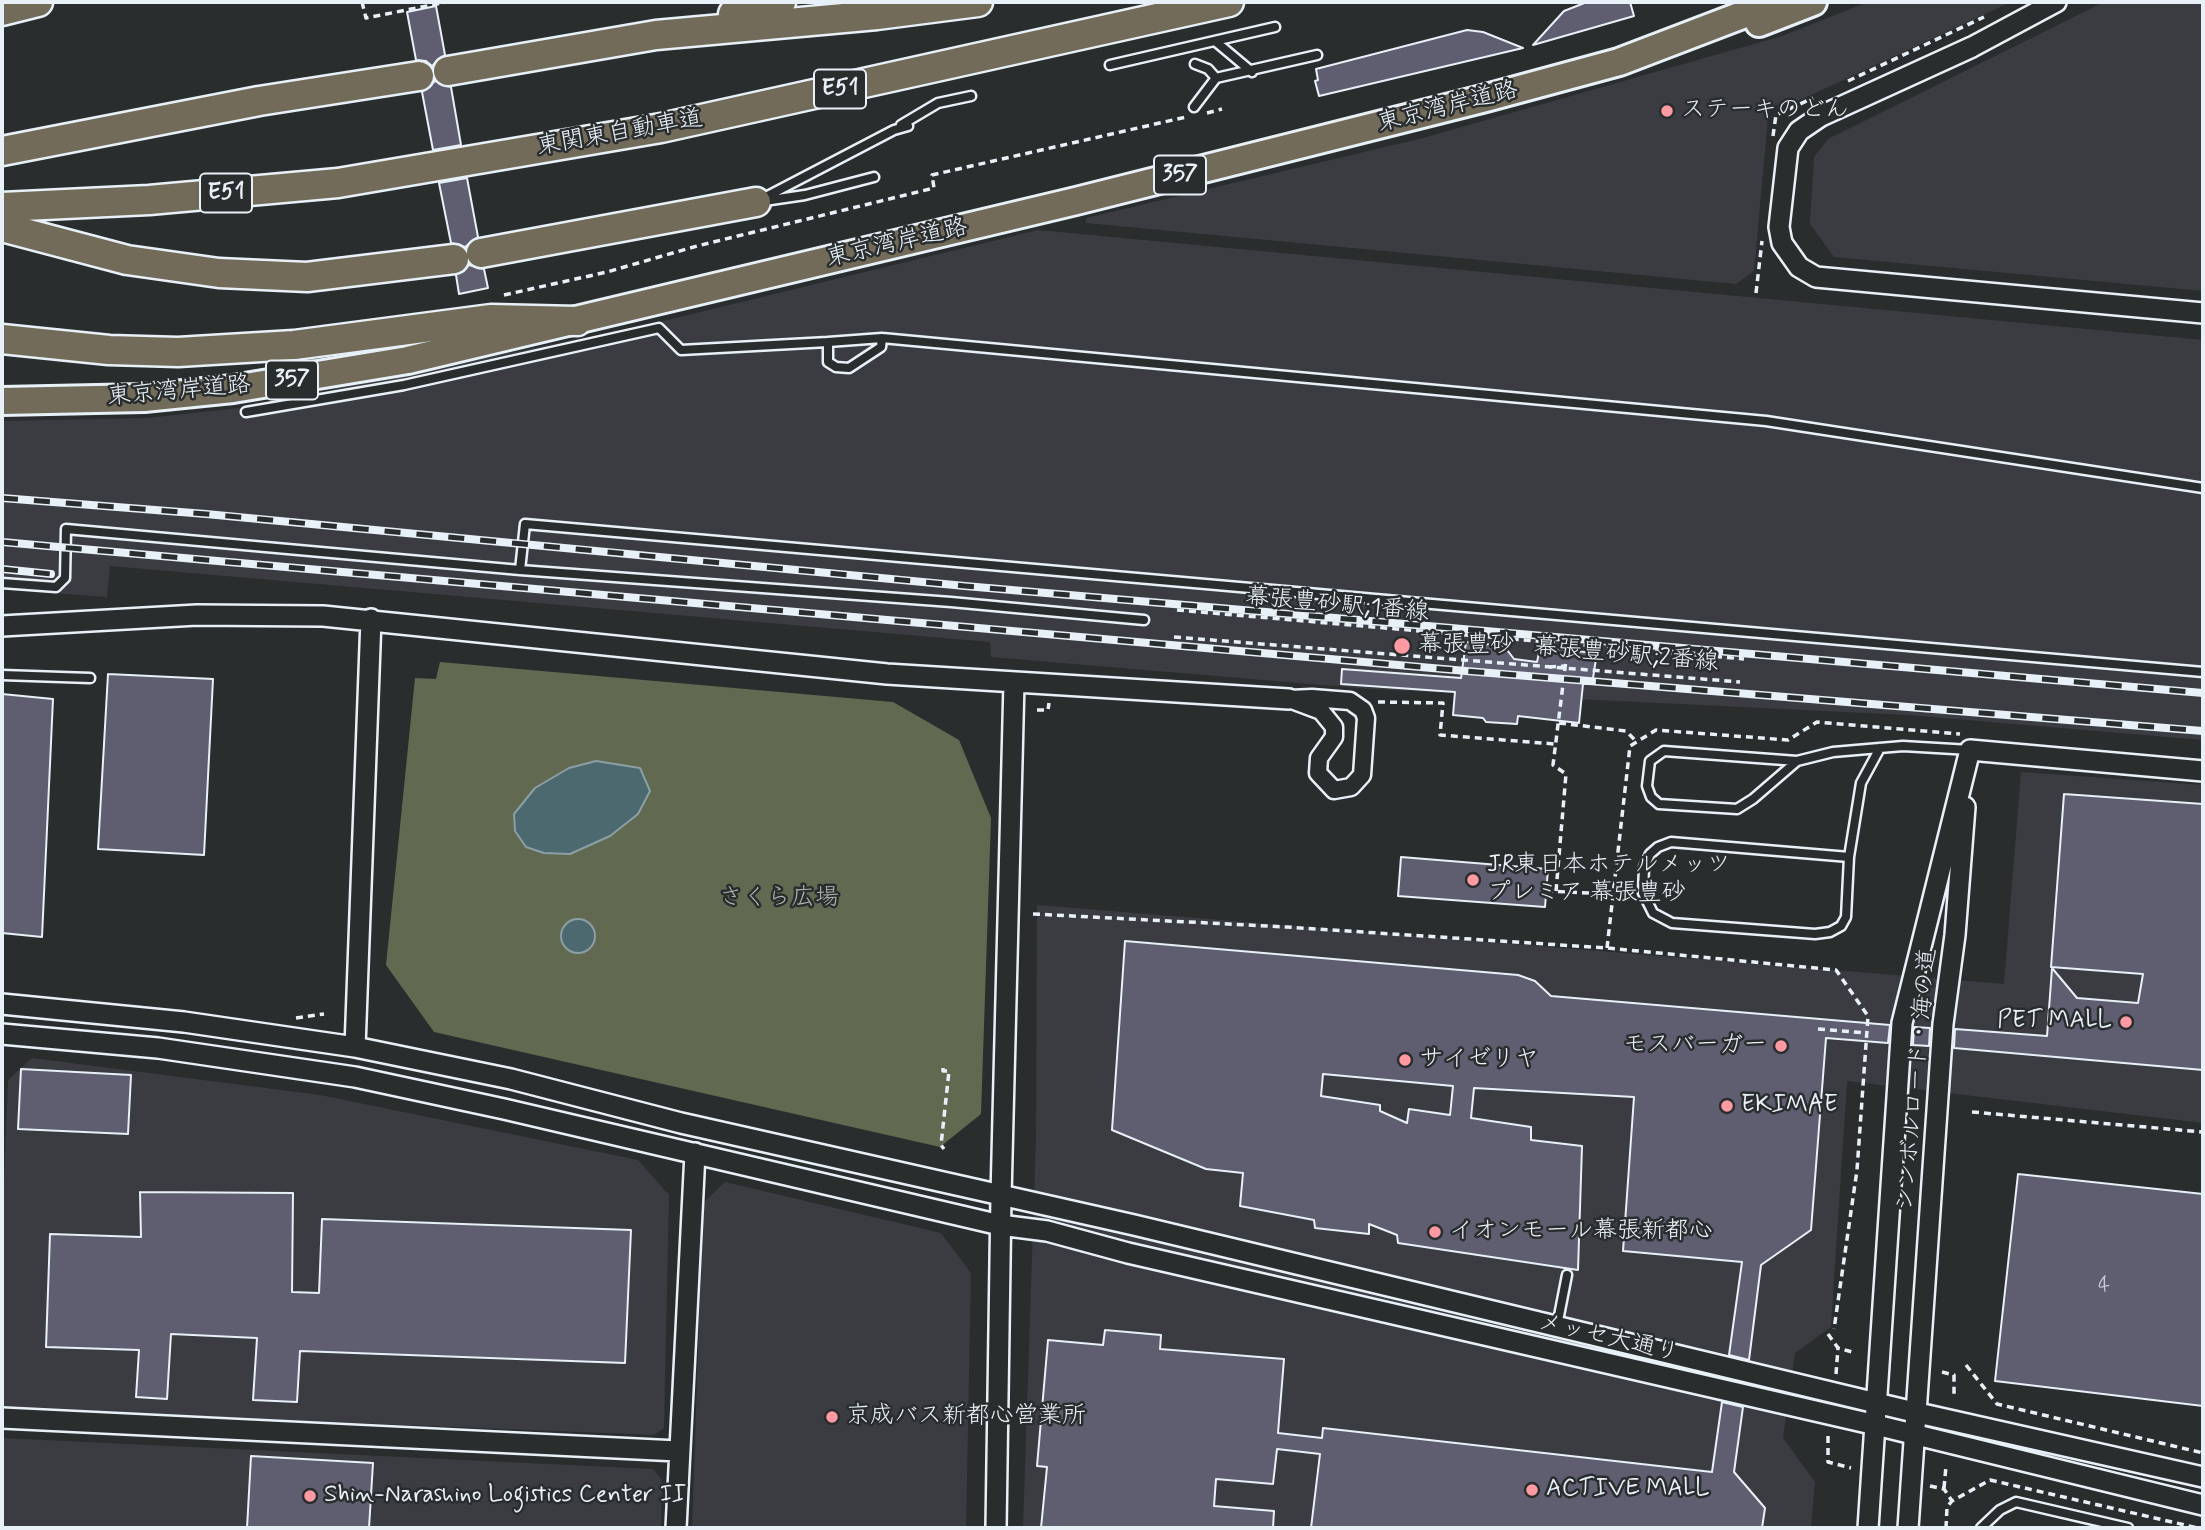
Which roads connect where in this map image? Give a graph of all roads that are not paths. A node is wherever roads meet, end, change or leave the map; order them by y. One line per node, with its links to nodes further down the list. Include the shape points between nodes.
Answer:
1 (38, 2): 8 (highway)
2 (781, 2): 10 (highway)
3 (978, 2): 10 (highway)
4 (1229, 2): 27 (highway, 東関東自動車道 / E51, via 661,128 338,183)
5 (1776, 2): 13 (highway, 東京湾岸道路 / 357)
6 (1813, 2): 13 (highway, 357, via 1665,55)
7 (2056, 2): 31 (street, via 1972,47 1821,116 1799,131 1788,148 1779,227 1782,243 1789,256 1816,277)
8 (2, 11)
9 (1275, 27): 11 (lane)
10 (656, 35): 16 (highway)
11 (1215, 41): 15 (lane); 17 (lane)
12 (1317, 55): 17 (lane)
13 (1619, 62): 32 (highway, 東京湾岸道路 / 357, via 1144,184)
14 (1195, 64): 19 (lane)
15 (1110, 65)
16 (448, 71)
17 (1252, 72): 19 (lane)
18 (419, 76): 24 (highway, via 259,101)
19 (1216, 78): 21 (lane)
20 (971, 96): 23 (lane, via 938,103)
21 (1194, 107)
22 (908, 126): 23 (lane)
23 (894, 130): 26 (lane)
24 (2, 151)
25 (874, 177): 26 (lane)
26 (755, 202): 29 (highway)
27 (2, 207)
28 (2, 227): 30 (highway, via 127,260 219,273 307,277)
29 (481, 253)
30 (454, 259)
31 (2203, 313)
32 (577, 321): 34 (highway, via 491,319 294,345 178,352); 36 (highway, 東京湾岸道路 / 357, via 408,360 233,389 144,398)
33 (883, 338): 35 (lane); 35 (lane, via 881,347 849,368 828,362); 38 (lane, via 1766,421)
34 (2, 339)
35 (828, 342): 37 (lane, via 681,350 659,328 404,386)
36 (2, 401)
37 (246, 412)
38 (2203, 488)
39 (520, 570): 40 (lane, via 66,529 65,578 56,587); 42 (lane); 44 (lane, via 525,524)
40 (2, 583)
41 (371, 619): 43 (street, via 197,615); 47 (street, via 771,664); 56 (street)
42 (1144, 620)
43 (2, 626)
44 (2203, 672)
45 (2, 675): 46 (lane)
46 (90, 678)
47 (1014, 682): 48 (street); 58 (street)
48 (1289, 699): 48 (street, via 1350,701 1363,710 1362,775 1351,786 1334,790 1318,773 1319,758 1334,737 1331,719)
49 (1880, 748): 50 (lane); 51 (lane); 53 (lane, via 1861,783)
50 (1970, 750): 52 (street); 62 (street, シンボルロード・海の道, via 1902,1023); 63 (street, シンボルロード・海の道, via 1943,1024)
51 (1797, 761): 51 (lane, via 1737,809 1659,804 1647,786 1650,761 1664,751)
52 (2203, 771)
53 (1849, 857): 53 (lane, via 1846,917 1830,932 1672,923 1653,913 1643,893 1644,867 1650,854 1671,842)
54 (2, 1004): 56 (street, メッセ大通り, via 184,1022)
55 (2, 1034): 57 (street, メッセ大通り, via 158,1048 355,1077)
56 (355, 1047): 58 (street, メッセ大通り, via 512,1079)
57 (695, 1153): 59 (street, メッセ大通り); 67 (street)
58 (1001, 1196): 59 (street); 61 (street, メッセ大通り)
59 (1000, 1225): 65 (street, メッセ大通り, via 1047,1231); 71 (street)
60 (1567, 1275): 61 (lane)
61 (1557, 1326): 62 (street, メッセ大通り)
62 (1876, 1403): 63 (street, メッセ大通り); 65 (street, シンボルロード・海の道)
63 (1918, 1413): 66 (street, シンボルロード・海の道); 68 (street, メッセ大通り)
64 (2, 1418): 67 (street)
65 (1876, 1426): 66 (street, メッセ大通り); 72 (street, シンボルロード・海の道)
66 (1916, 1435): 69 (street, メッセ大通り); 73 (street)
67 (678, 1451): 70 (street)
68 (2203, 1477)
69 (2203, 1505)
70 (676, 1528)
71 (996, 1528)
72 (1868, 1528)
73 (1908, 1528)
74 (1981, 1528): 75 (lane, via 2000,1510 2016,1503)
75 (2128, 1528)

